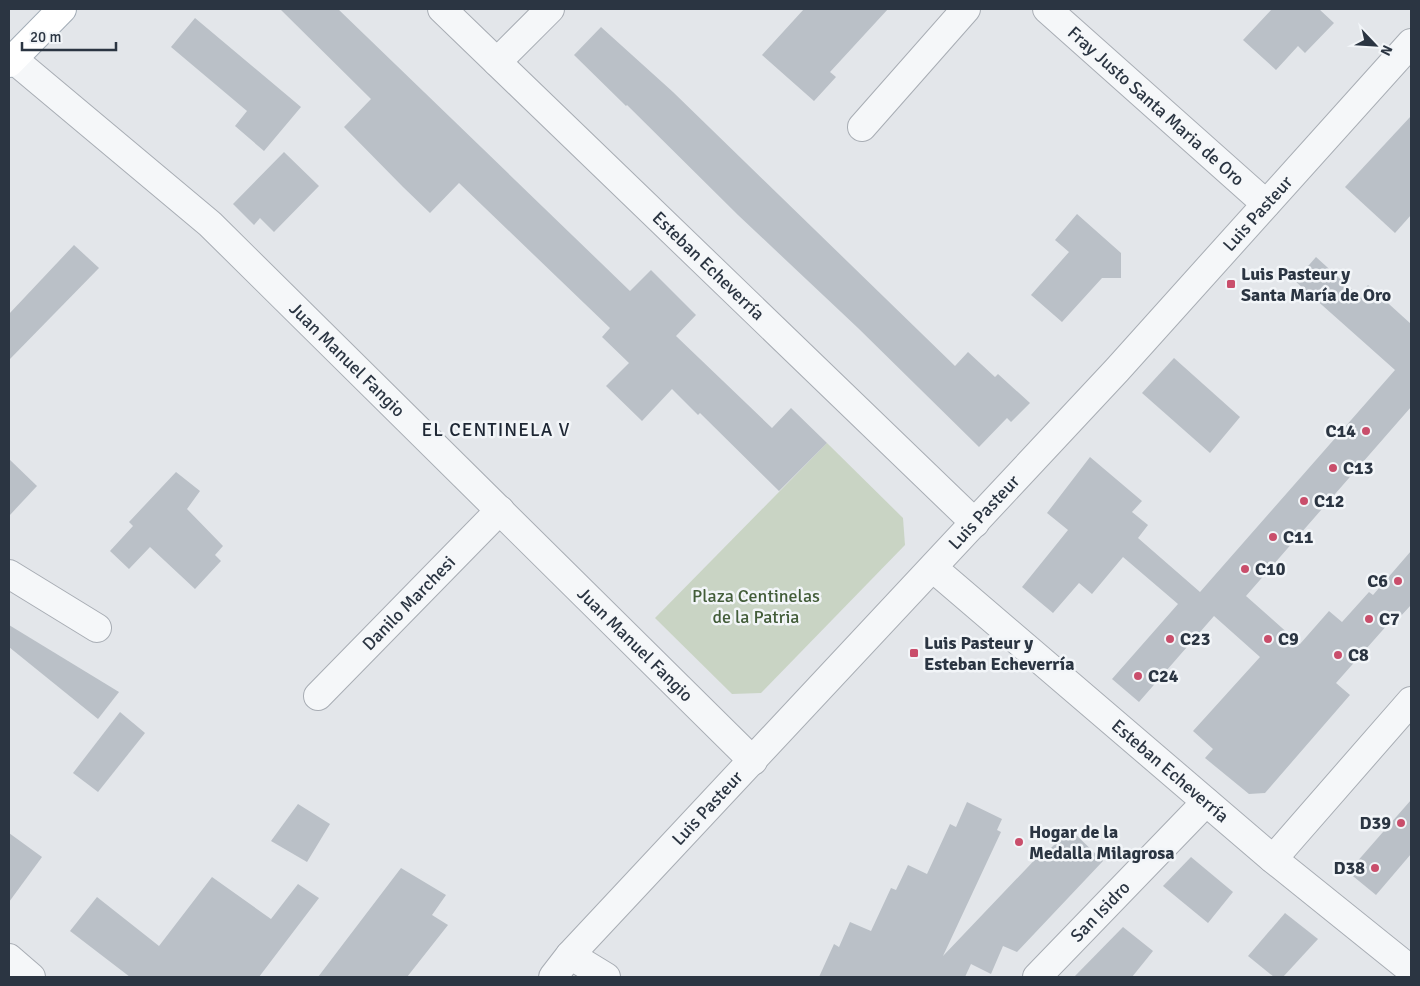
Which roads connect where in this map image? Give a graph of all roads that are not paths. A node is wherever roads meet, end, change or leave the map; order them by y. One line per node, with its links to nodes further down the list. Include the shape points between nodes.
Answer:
1 (62, 9): 7 (main road)
2 (442, 9): 8 (street, Esteban Echeverría)
3 (550, 9): 8 (street)
4 (966, 9): 9 (street)
5 (1047, 9): 10 (street, Fray Justo Santa Maria de Oro)
6 (1411, 43): 10 (street, Luis Pasteur)
7 (11, 61): 11 (street, Juan Manuel Fangio, via 210,224)
8 (497, 62): 12 (street, Esteban Echeverría)
9 (862, 127)
10 (1266, 204): 12 (street, Luis Pasteur)
11 (500, 510): 16 (street, Danilo Marchesi); 18 (street, Juan Manuel Fangio)
12 (975, 523): 13 (street, Luis Pasteur)
13 (932, 568): 18 (street, Luis Pasteur); 19 (street, Esteban Echeverría)
14 (9, 574): 15 (street)
15 (97, 628)
16 (318, 696)
17 (1411, 700): 20 (street)
18 (753, 761): 21 (street, Luis Pasteur)
19 (1206, 802): 20 (street, Esteban Echeverría); 27 (street, San Isidro)
20 (1273, 859): 23 (street, Esteban Echeverría)
21 (570, 956): 25 (street, Luis Pasteur); 26 (street)
22 (9, 958): 24 (street)
23 (1411, 970)
24 (31, 977)
25 (553, 977)
26 (606, 977)
27 (1037, 977)

